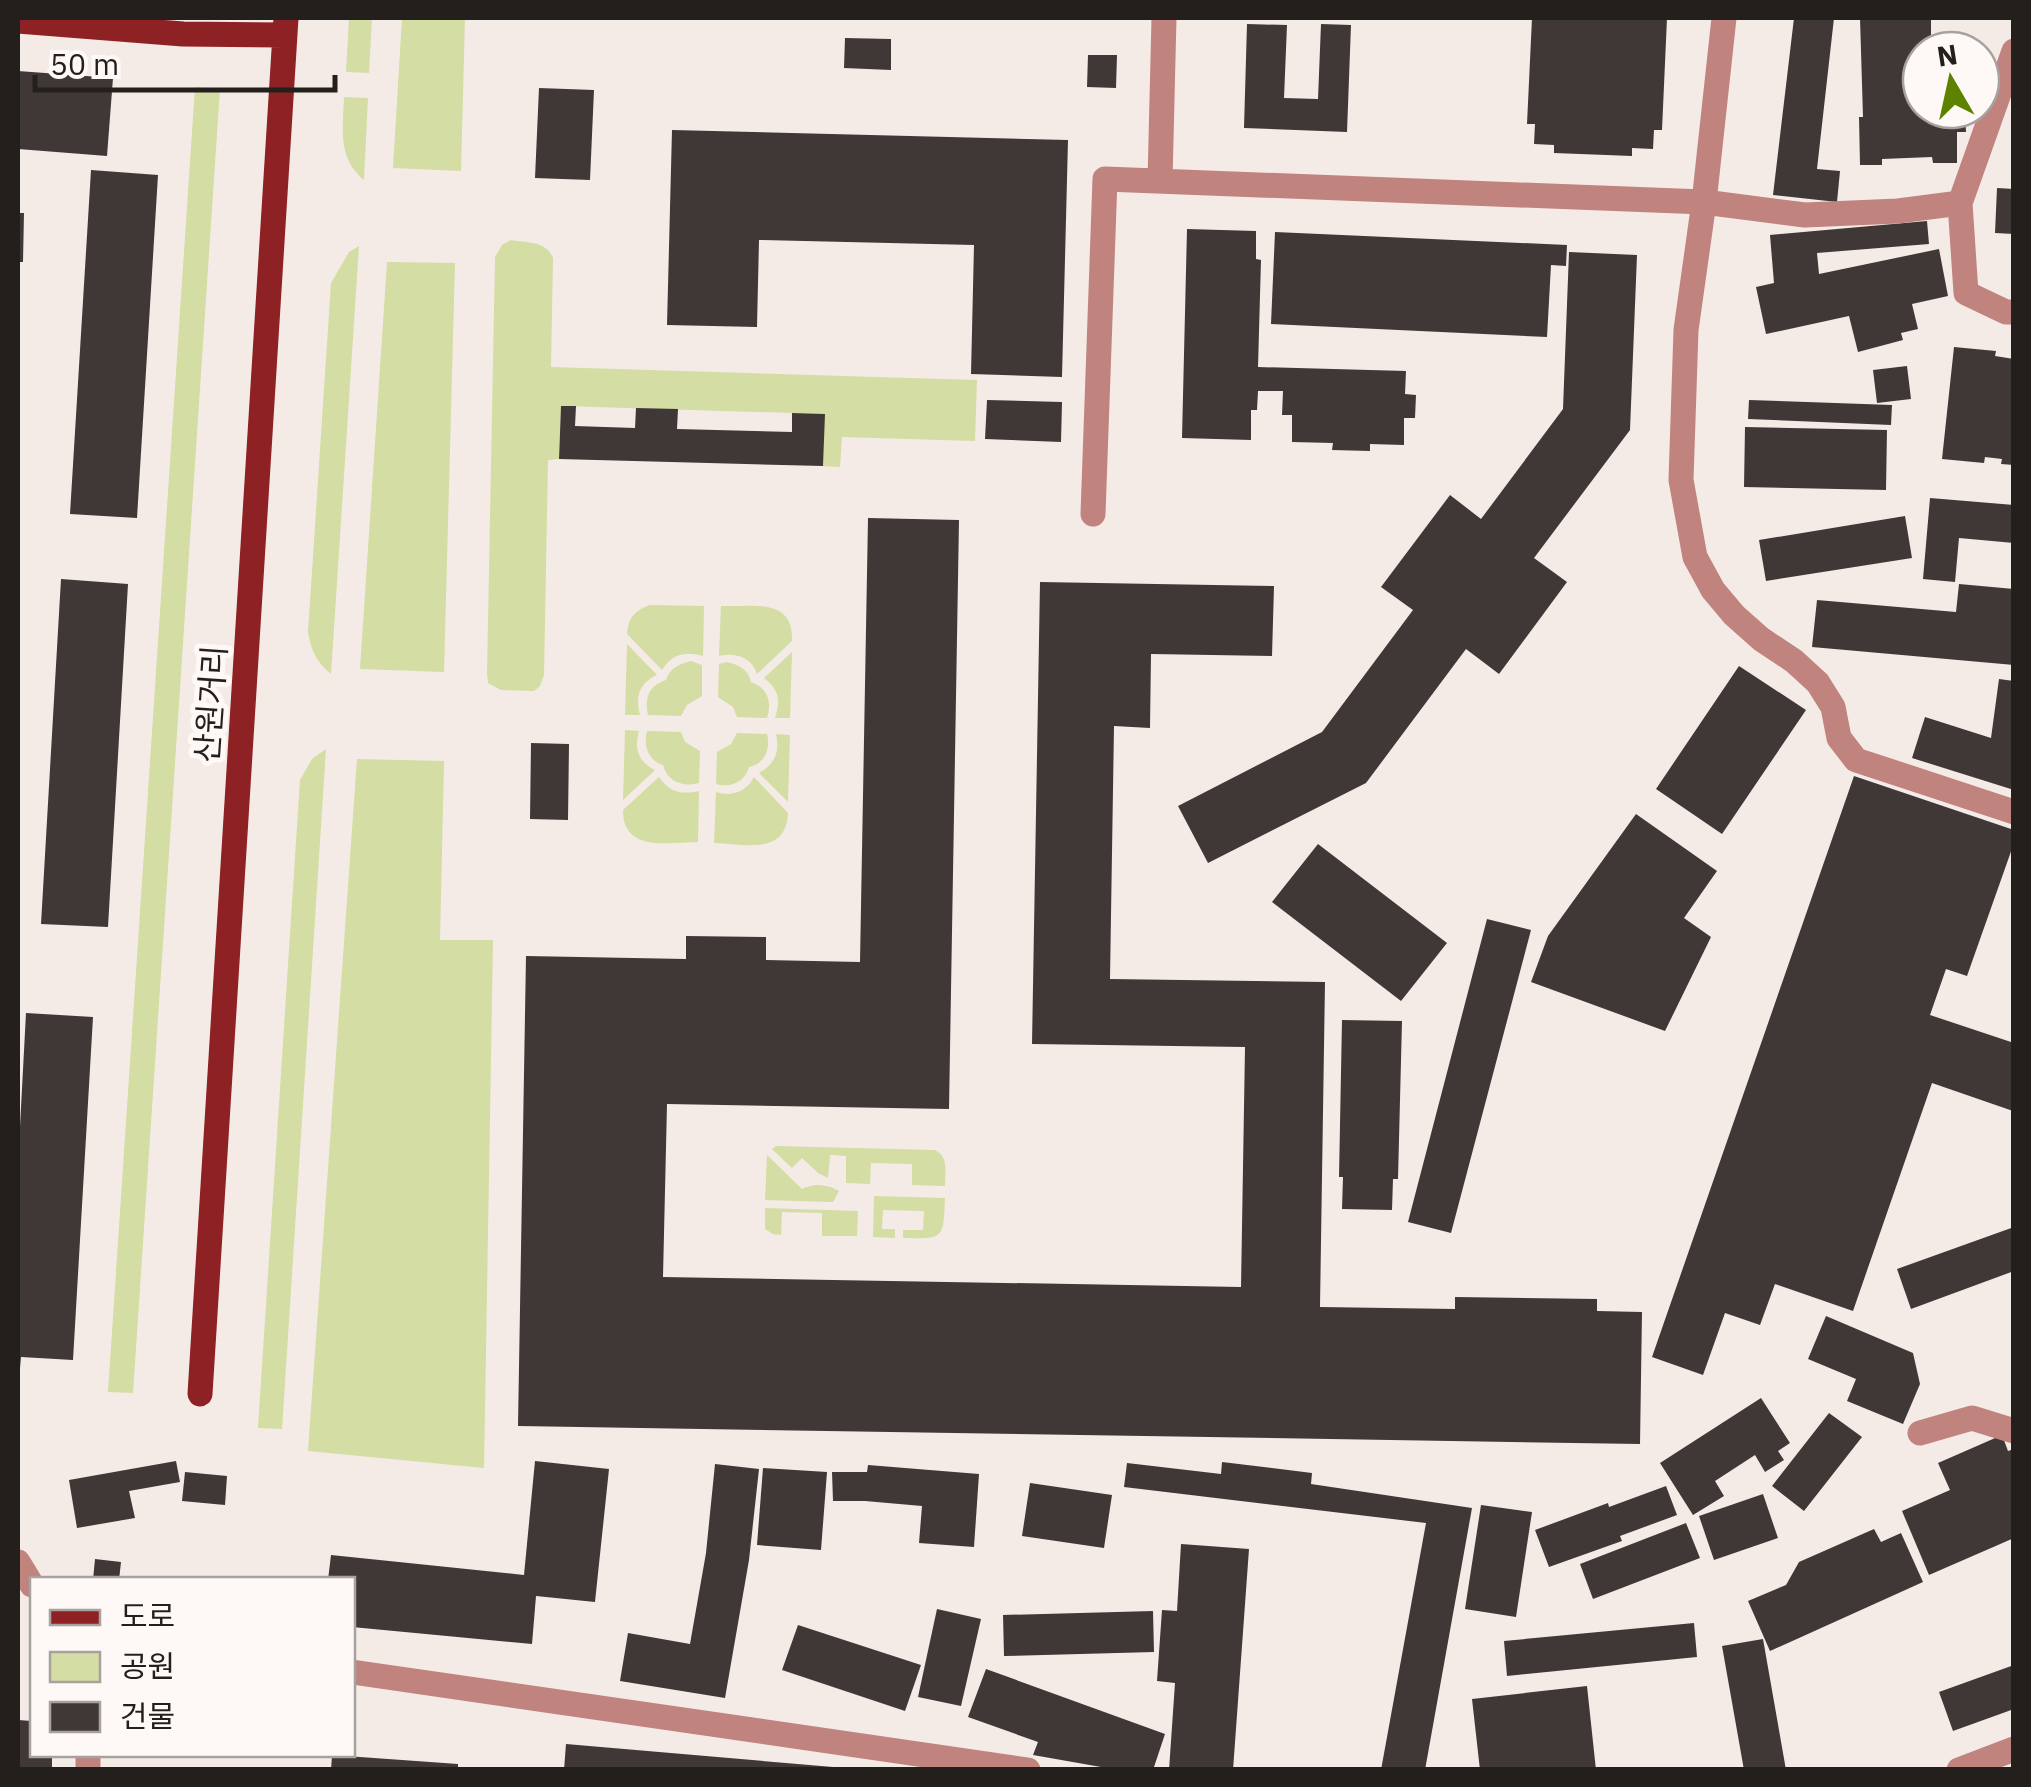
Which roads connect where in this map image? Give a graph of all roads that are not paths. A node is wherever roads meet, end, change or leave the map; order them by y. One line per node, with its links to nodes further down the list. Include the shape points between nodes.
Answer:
1 (1164, 18): 6 (street)
2 (1724, 18): 7 (street)
3 (18, 22): 4 (main road, via 183,34)
4 (285, 26): 12 (main road, 산원거리)
5 (2014, 51): 8 (street)
6 (1160, 181): 7 (street); 10 (street, via 1105,179)
7 (1704, 202): 8 (street, via 1805,215); 11 (street, via 1686,330 1681,480 1695,557 1734,615 1818,683 1839,738 1856,760)
8 (1960, 203): 9 (street, via 1966,292)
9 (2014, 312)
10 (1093, 514)
11 (2014, 812)
12 (200, 1394)
13 (2014, 1431): 14 (street, via 1972,1418)
14 (1920, 1434)
15 (355, 1672): 17 (street)
16 (2014, 1749): 18 (street)
17 (1028, 1770)
18 (1959, 1770)

